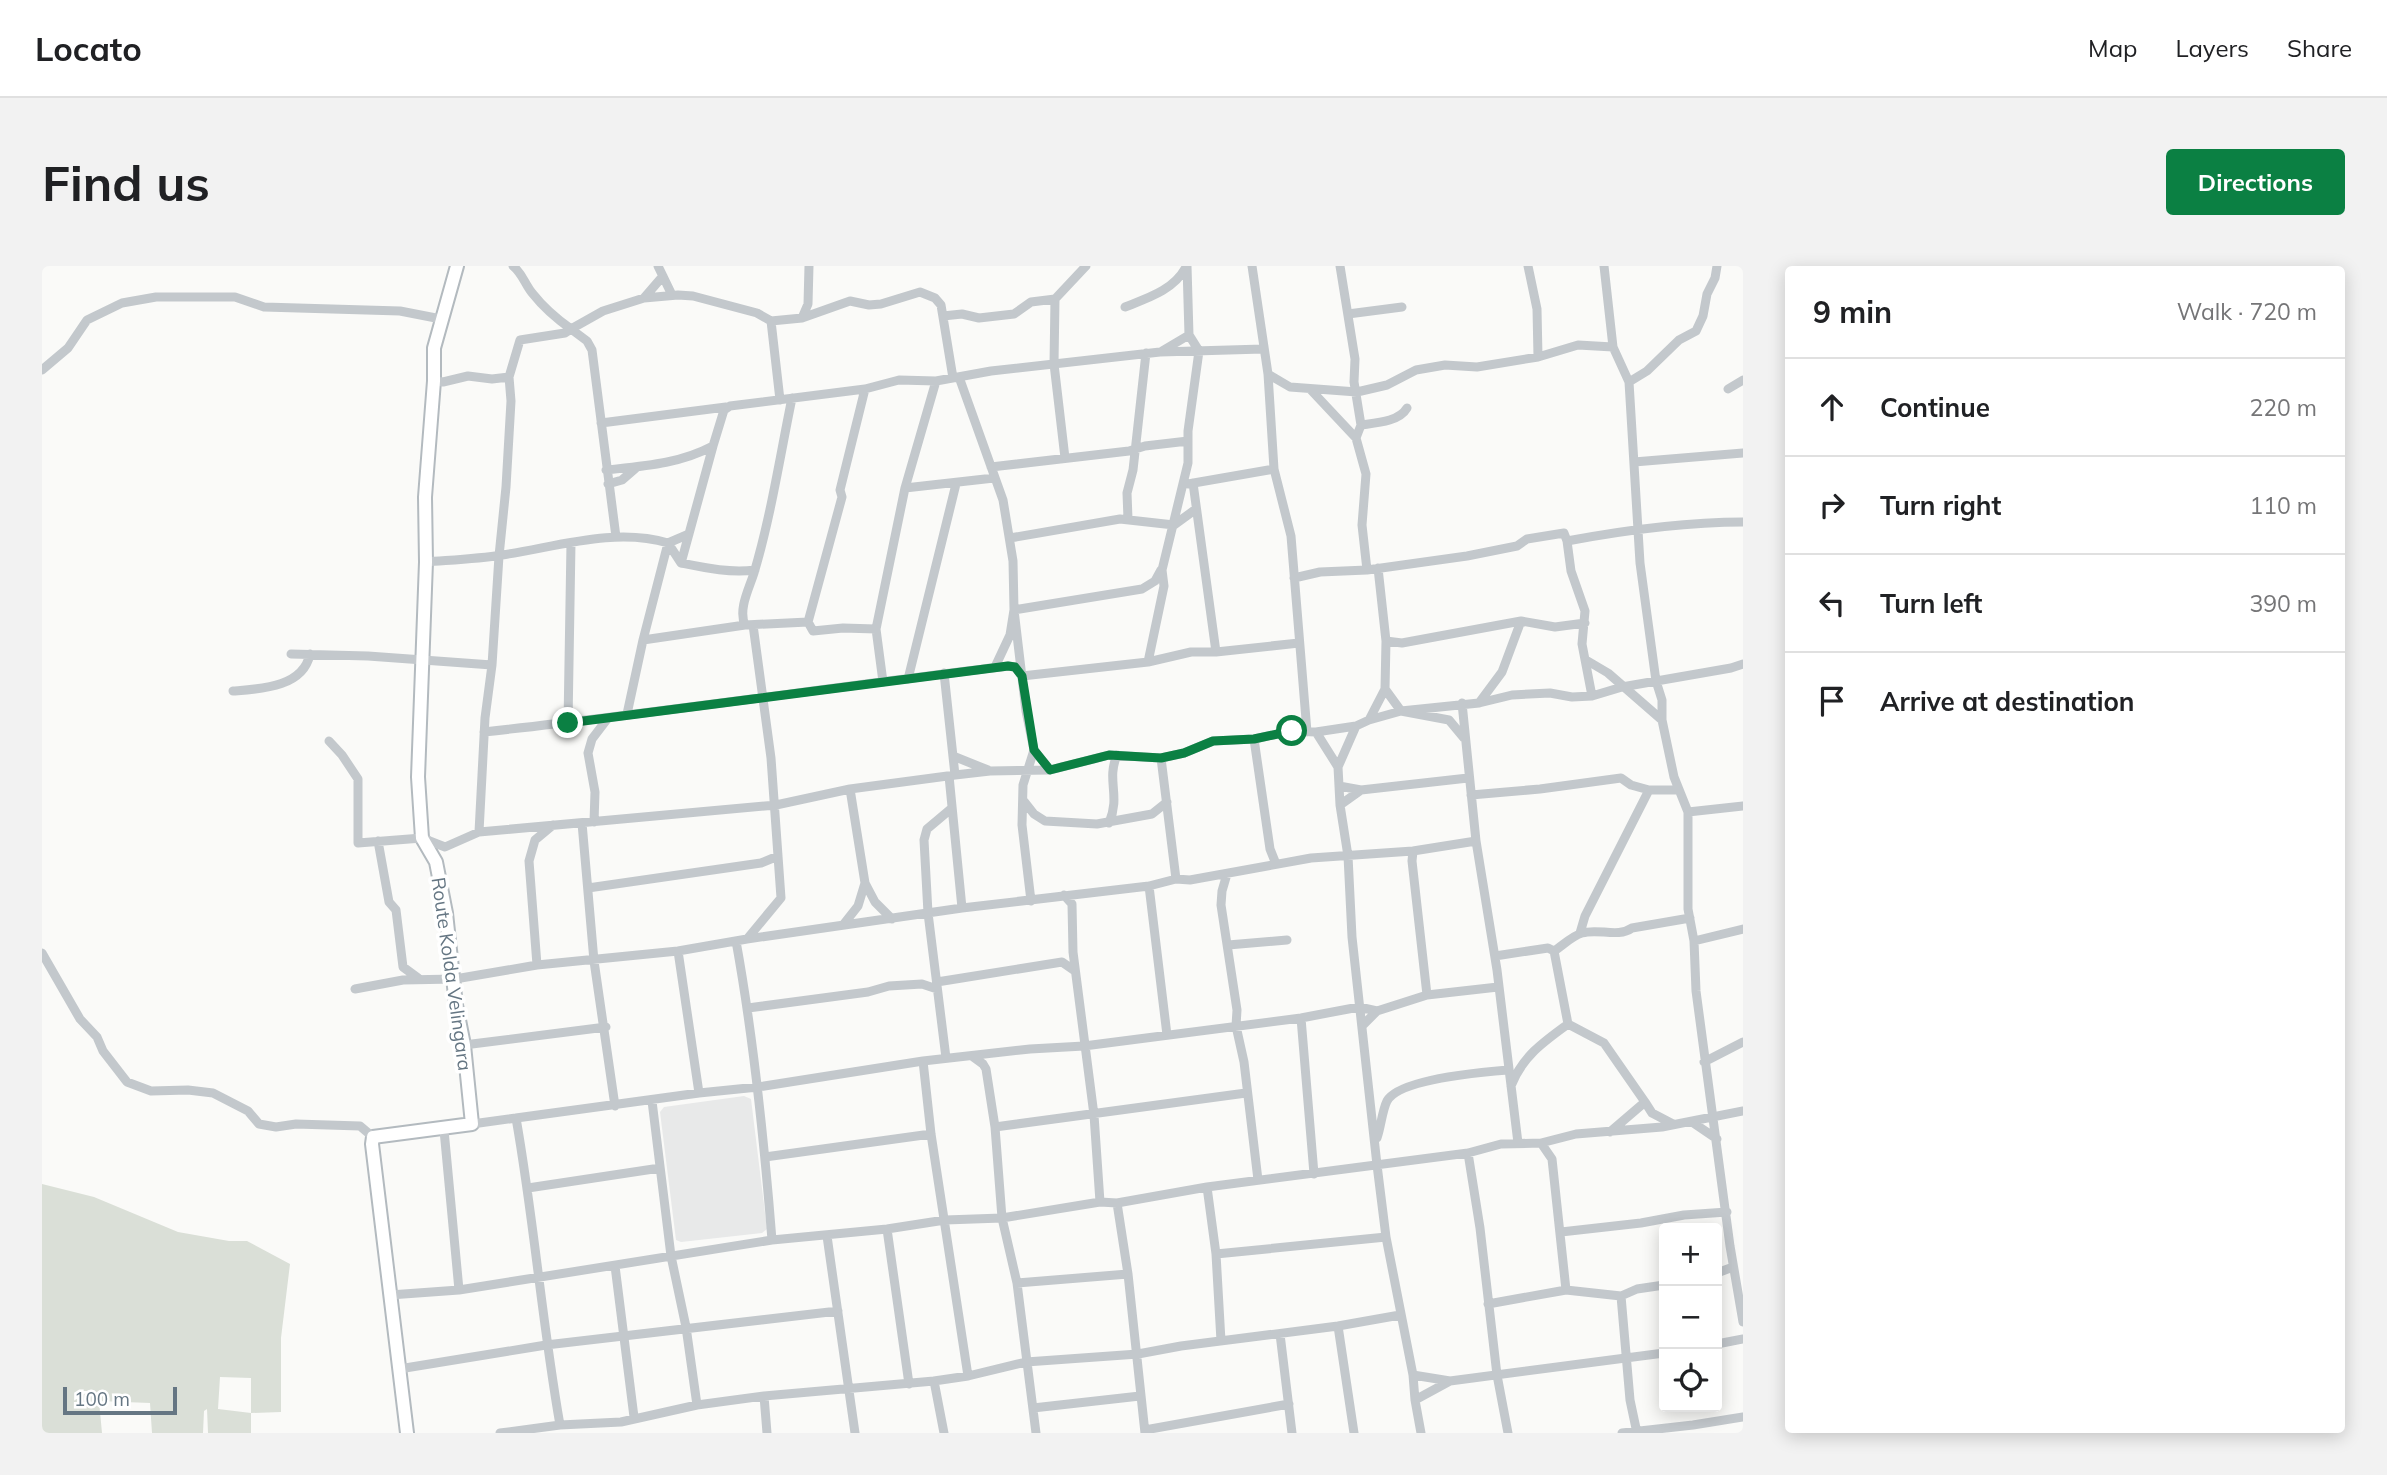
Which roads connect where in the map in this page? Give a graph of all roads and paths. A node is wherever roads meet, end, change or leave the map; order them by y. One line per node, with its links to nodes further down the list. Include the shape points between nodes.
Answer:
1 (458, 266): 21 (main road, Route Kolda Velingara)
2 (513, 266): 23 (street, via 553,316)
3 (658, 266): 12 (street)
4 (809, 266): 20 (street, via 808,304)
5 (1086, 266): 15 (street)
6 (1187, 266): 16 (street, via 1166,289); 24 (street)
7 (1252, 266): 26 (street)
8 (1528, 266): 30 (street)
9 (1604, 266): 25 (street)
10 (1717, 266): 39 (street, via 1696,331)
11 (1339, 267): 18 (street)
12 (663, 276): 13 (street); 14 (street)
13 (672, 295): 14 (street); 22 (street, via 694,296)
14 (644, 298): 23 (street, via 603,311)
15 (1055, 299): 19 (street, via 1031,302 1014,314); 31 (street)
16 (1125, 307)
17 (1402, 307): 18 (street)
18 (1348, 314): 43 (street)
19 (943, 316): 20 (street, via 935,298 920,292 881,304 850,301); 35 (street)
20 (802, 317): 22 (street)
21 (441, 319): 32 (street, via 400,311 264,307 235,297 156,297 122,303 88,320 68,348); 37 (main road, Route Kolda Velingara, via 434,348)
22 (771, 321): 45 (street)
23 (571, 329): 34 (street, via 520,340); 48 (street, via 592,350)
24 (1189, 334): 27 (street); 28 (street)
25 (1613, 347): 30 (street, via 1578,345); 39 (street)
26 (1263, 349): 27 (street); 33 (street)
27 (1199, 351): 28 (street); 51 (street)
28 (1160, 352): 29 (street)
29 (1146, 353): 31 (street); 53 (street)
30 (1538, 357): 43 (street, via 1416,370 1387,385)
31 (1054, 364): 35 (street); 55 (street)
32 (42, 370)
33 (1268, 374): 41 (street, via 1290,387); 59 (street)
34 (509, 377): 37 (street); 77 (street, via 510,428)
35 (956, 378): 38 (street); 58 (street)
36 (1743, 380): 42 (street)
37 (434, 381): 78 (main road, Route Kolda Velingara, via 425,497)
38 (936, 381): 40 (street, via 899,380); 65 (street)
39 (1629, 382): 56 (street)
40 (865, 389): 44 (street); 89 (street)
41 (1310, 389): 43 (street); 50 (street)
42 (1728, 389)
43 (1357, 392): 49 (street)
44 (792, 398): 45 (street); 81 (street)
45 (780, 400): 46 (street)
46 (726, 407): 48 (street); 52 (street)
47 (1407, 408): 49 (street, via 1394,418)
48 (601, 423): 60 (street)
49 (1361, 425): 50 (street)
50 (1356, 438): 82 (street, via 1366,474 1362,525)
51 (1188, 441): 53 (street); 64 (street)
52 (713, 446): 57 (street, via 680,460); 71 (street)
53 (1135, 448): 55 (street); 67 (street, via 1127,493)
54 (1743, 453): 56 (street)
55 (1065, 458): 58 (street)
56 (1634, 462): 70 (street)
57 (637, 467): 60 (street); 62 (street, via 622,480)
58 (991, 467): 61 (street)
59 (1274, 469): 64 (street); 84 (street, via 1291,536)
60 (606, 470): 62 (street)
61 (994, 478): 63 (street); 73 (street)
62 (608, 484): 72 (street)
63 (956, 484): 65 (street); 107 (street)
64 (1188, 484): 66 (street); 69 (street)
65 (905, 488): 92 (street)
66 (1196, 509): 69 (street); 96 (street)
67 (1128, 519): 69 (street); 73 (street)
68 (1743, 522): 70 (street)
69 (1174, 525): 86 (street)
70 (1639, 528): 74 (street); 108 (street)
71 (689, 534): 76 (street); 79 (street)
72 (616, 537): 75 (street); 76 (street)
73 (1010, 538): 87 (street)
74 (1567, 541): 80 (street, via 1564,533 1527,539 1517,546); 90 (street)
75 (571, 543): 77 (street); 122 (street)
76 (668, 543): 79 (street); 93 (street)
77 (499, 556): 78 (street); 103 (street)
78 (426, 562): 100 (main road, Route Kolda Velingara)
79 (681, 563): 83 (street)
80 (1378, 568): 82 (street); 94 (street)
81 (755, 570): 83 (street); 85 (street)
82 (1367, 570): 84 (street)
83 (740, 572): 85 (street)
84 (1294, 578): 95 (street)
85 (751, 582): 91 (street, via 742,618)
86 (1160, 584): 87 (street); 101 (street)
87 (1014, 610): 104 (street, via 1010,635); 106 (street)
88 (1521, 621): 90 (street, via 1555,627); 94 (street, via 1402,643); 116 (street, via 1502,672)
89 (808, 622): 91 (street); 92 (street, via 813,631)
90 (1585, 623): 99 (street, via 1582,644)
91 (749, 625): 93 (street); 113 (street)
92 (876, 629): 109 (street)
93 (643, 640): 118 (street)
94 (1386, 641): 111 (street)
95 (1299, 643): 96 (street); 125 (street)
96 (1216, 652): 101 (street, via 1191,652)
97 (291, 654): 98 (street)
98 (310, 654): 100 (street); 112 (street, via 309,661 283,684)
99 (1586, 660): 110 (street); 114 (street)
100 (423, 662): 103 (street); 161 (main road, Route Kolda Velingara, via 418,777)
101 (1148, 662): 106 (street)
102 (1743, 664): 108 (street)
103 (492, 665): 124 (street)
104 (996, 667): 105 (street); 106 (street, via 1015,667)
105 (944, 673): 107 (street); 131 (street)
106 (1022, 676): 129 (street)
107 (908, 679): 109 (street)
108 (1656, 681): 110 (street); 121 (street)
109 (883, 682): 113 (street)
110 (1622, 687): 114 (street); 121 (street)
111 (1385, 689): 117 (street); 120 (street)
112 (233, 691)
113 (764, 696): 118 (street); 147 (street)
114 (1592, 696): 116 (street, via 1512,695)
115 (1462, 703): 116 (street); 117 (street); 127 (street)
116 (1479, 703)
117 (1401, 711): 120 (street); 127 (street, via 1449,720)
118 (627, 714): 119 (street)
119 (608, 718): 122 (street); 155 (street, via 588,753 595,792)
120 (1369, 720): 123 (street)
121 (1662, 720): 143 (street)
122 (568, 723): 124 (street)
123 (1356, 726): 125 (street); 133 (street)
124 (484, 732): 160 (street)
125 (1311, 732): 126 (street); 133 (street)
126 (1254, 739): 132 (street, via 1213,741); 164 (street)
127 (1465, 739): 138 (street)
128 (328, 741): 162 (street, via 358,779 358,843)
129 (1034, 750): 134 (street); 136 (street)
130 (1117, 755): 132 (street); 134 (street); 151 (street, via 1111,773)
131 (953, 756): 135 (street); 137 (street)
132 (1161, 758): 146 (street)
133 (1338, 767): 139 (street)
134 (1050, 770): 136 (street)
135 (990, 771): 136 (street); 137 (street)
136 (1026, 771): 145 (street)
137 (952, 776): 140 (street); 150 (street)
138 (1468, 778): 141 (street); 144 (street)
139 (1339, 786): 141 (street); 148 (street)
140 (850, 789): 147 (street); 174 (street)
141 (1362, 790): 148 (street)
142 (1649, 790): 143 (street); 144 (street, via 1621,778); 185 (street)
143 (1679, 790): 152 (street)
144 (1471, 795): 163 (street)
145 (1023, 800): 157 (street, via 1045,821); 178 (street)
146 (1167, 802): 153 (street); 159 (street)
147 (776, 805): 155 (street); 166 (street)
148 (1340, 805): 167 (street)
149 (1743, 806): 152 (street)
150 (952, 808): 179 (street); 180 (street, via 925,833)
151 (1115, 810): 154 (street); 157 (street)
152 (1688, 812): 181 (street)
153 (1152, 814): 154 (street); 159 (street)
154 (1122, 818): 157 (street)
155 (594, 822): 156 (street)
156 (582, 823): 158 (street); 176 (street)
157 (1110, 823)
158 (554, 824): 160 (street); 198 (street, via 535,839 529,861)
159 (1170, 824): 173 (street)
160 (479, 832): 161 (street, via 445,847)
161 (422, 838): 162 (street); 201 (main road, Route Kolda Velingara, via 436,862 441,883)
162 (379, 841): 200 (street, via 389,902 396,910 403,967)
163 (1476, 841): 165 (street); 195 (street)
164 (1270, 849): 169 (street); 170 (street)
165 (1413, 851): 167 (street); 205 (street)
166 (778, 856): 168 (street); 171 (street)
167 (1348, 856): 169 (street); 206 (street)
168 (761, 863): 171 (street); 176 (street)
169 (1276, 864): 170 (street)
170 (1262, 866): 172 (street)
171 (778, 870): 186 (street, via 781,898)
172 (1227, 874): 173 (street); 190 (street, via 1222,905)
173 (1176, 879): 175 (street)
174 (865, 883): 182 (street); 183 (street, via 858,906)
175 (1149, 887): 177 (street); 214 (street)
176 (588, 888): 196 (street)
177 (1064, 895): 178 (street); 193 (street, via 1072,904)
178 (1031, 901): 179 (street)
179 (962, 908): 180 (street)
180 (928, 913): 182 (street); 202 (street)
181 (1690, 918): 185 (street, via 1625,933); 189 (street)
182 (892, 919): 183 (street)
183 (843, 925): 186 (street)
184 (1743, 929): 189 (street)
185 (1580, 933): 192 (street)
186 (747, 939): 188 (street)
187 (1287, 940): 190 (street)
188 (736, 941): 191 (street); 207 (street)
189 (1694, 941): 221 (street)
190 (1228, 945): 211 (street)
191 (678, 951): 196 (street); 225 (street)
192 (1554, 951): 195 (street); 210 (street)
193 (1073, 952): 197 (street); 199 (street)
194 (42, 953): 241 (street, via 80,1019 127,1082 151,1091 213,1093 248,1111 259,1124 360,1126)
195 (1495, 956): 203 (street)
196 (594, 961): 198 (street); 213 (street)
197 (1062, 962): 199 (street); 202 (street)
198 (537, 965): 201 (street)
199 (1075, 971): 217 (street)
200 (418, 978): 201 (street); 204 (street)
201 (455, 979): 216 (main road, Route Kolda Velingara)
202 (936, 982): 207 (street); 219 (street)
203 (1498, 987): 205 (street); 222 (street)
204 (355, 989)
205 (1427, 995): 208 (street)
206 (1359, 1007): 208 (street); 209 (street); 212 (street)
207 (748, 1008): 223 (street)
208 (1377, 1011): 212 (street)
209 (1301, 1018): 211 (street); 252 (street)
210 (1568, 1024): 224 (street, via 1537,1047 1518,1068); 228 (street, via 1604,1043)
211 (1236, 1026): 214 (street); 226 (street)
212 (1362, 1026): 244 (street)
213 (606, 1027): 216 (street); 229 (street)
214 (1167, 1035): 217 (street)
215 (1743, 1042): 221 (street)
216 (464, 1045): 235 (main road, Route Kolda Velingara)
217 (1084, 1046): 218 (street); 231 (street)
218 (972, 1056): 219 (street); 237 (street, via 986,1069)
219 (946, 1058): 220 (street)
220 (923, 1061): 223 (street); 240 (street)
221 (1704, 1062): 232 (street)
222 (1508, 1070): 224 (street); 244 (street, via 1450,1076 1402,1088 1388,1099)
223 (758, 1087): 225 (street); 248 (street)
224 (1510, 1087): 245 (street)
225 (699, 1093): 227 (street)
226 (1246, 1093): 231 (street); 253 (street)
227 (652, 1101): 229 (street); 251 (street)
228 (1645, 1102): 236 (street, via 1652,1113); 239 (street)
229 (615, 1106): 233 (street)
230 (1743, 1111): 232 (street)
231 (1094, 1115): 237 (street); 256 (street)
232 (1712, 1117): 234 (street); 243 (street)
233 (516, 1118): 235 (street); 255 (street)
234 (1692, 1122): 236 (street); 243 (street)
235 (472, 1124): 238 (main road)
236 (1676, 1124): 239 (street)
237 (995, 1128): 259 (street)
238 (444, 1130): 241 (main road); 275 (street)
239 (1610, 1132): 242 (street)
240 (931, 1134): 248 (street); 260 (street)
241 (373, 1137): 277 (main road)
242 (1561, 1139): 246 (street); 249 (street)
243 (1717, 1139): 258 (street)
244 (1376, 1143): 250 (street)
245 (1518, 1143): 246 (street); 247 (street)
246 (1541, 1143): 249 (street)
247 (1468, 1153): 250 (street); 279 (street)
248 (765, 1157): 265 (street)
249 (1552, 1159): 262 (street)
250 (1377, 1165): 252 (street); 264 (street)
251 (660, 1168): 255 (street); 267 (street)
252 (1314, 1174): 253 (street)
253 (1258, 1180): 254 (street)
254 (1207, 1187): 257 (street); 266 (street)
255 (528, 1188): 272 (street)
256 (1100, 1202): 257 (street); 259 (street)
257 (1116, 1203): 271 (street)
258 (1727, 1212): 262 (street); 269 (street)
259 (1002, 1218): 260 (street); 273 (street)
260 (945, 1220): 261 (street); 298 (street)
261 (887, 1229): 263 (street); 301 (street)
262 (1561, 1231): 276 (street)
263 (827, 1236): 265 (street); 280 (street)
264 (1386, 1237): 266 (street); 281 (street)
265 (772, 1240): 267 (street)
266 (1216, 1254): 288 (street)
267 (671, 1256): 268 (street); 284 (street)
268 (615, 1266): 272 (street); 286 (street)
269 (1733, 1267): 270 (street); 282 (street)
270 (1722, 1271)
271 (1128, 1274): 273 (street); 291 (street)
272 (540, 1276): 275 (street); 290 (street)
273 (1017, 1283): 294 (street)
274 (1659, 1286): 278 (street)
275 (459, 1290): 277 (street)
276 (1566, 1290): 278 (street); 279 (street)
277 (390, 1295): 295 (main road)
278 (1621, 1296): 293 (street)
279 (1488, 1304): 297 (street)
280 (838, 1311): 284 (street); 302 (street)
281 (1400, 1315): 283 (street); 296 (street)
282 (1743, 1322)
283 (1338, 1326): 285 (street); 326 (street)
284 (686, 1327): 286 (street); 307 (street)
285 (1280, 1334): 288 (street); 306 (street)
286 (625, 1337): 290 (street); 310 (street)
287 (1743, 1339): 289 (street)
288 (1221, 1341): 291 (street)
289 (1722, 1343)
290 (546, 1345): 295 (street); 313 (street)
291 (1138, 1354): 294 (street); 304 (street)
292 (1659, 1354): 293 (street)
293 (1626, 1360): 297 (street); 317 (street)
294 (1026, 1362): 298 (street); 309 (street)
295 (399, 1369): 318 (main road)
296 (1413, 1375): 300 (street); 305 (street)
297 (1497, 1375): 300 (street); 328 (street)
298 (968, 1376): 299 (street)
299 (934, 1381): 301 (street); 323 (street)
300 (1450, 1381): 305 (street)
301 (909, 1384): 302 (street)
302 (848, 1390): 303 (street); 322 (street)
303 (764, 1396): 307 (street); 321 (street)
304 (1140, 1396): 309 (street); 316 (street)
305 (1415, 1400): 327 (street)
306 (1289, 1404): 316 (street); 325 (street)
307 (697, 1405): 310 (street)
308 (1743, 1407): 311 (street)
309 (1033, 1408): 324 (street)
310 (635, 1417): 312 (street)
311 (1738, 1418): 314 (street)
312 (621, 1422): 313 (street); 320 (street)
313 (560, 1425): 315 (street)
314 (1694, 1429): 317 (street)
315 (523, 1431): 319 (street)
316 (1145, 1431)
317 (1637, 1432): 329 (street)
318 (407, 1433)
319 (500, 1433)
320 (622, 1433)
321 (767, 1433)
322 (855, 1433)
323 (944, 1433)
324 (1036, 1433)
325 (1292, 1433)
326 (1354, 1433)
327 (1421, 1433)
328 (1508, 1433)
329 (1622, 1433)

